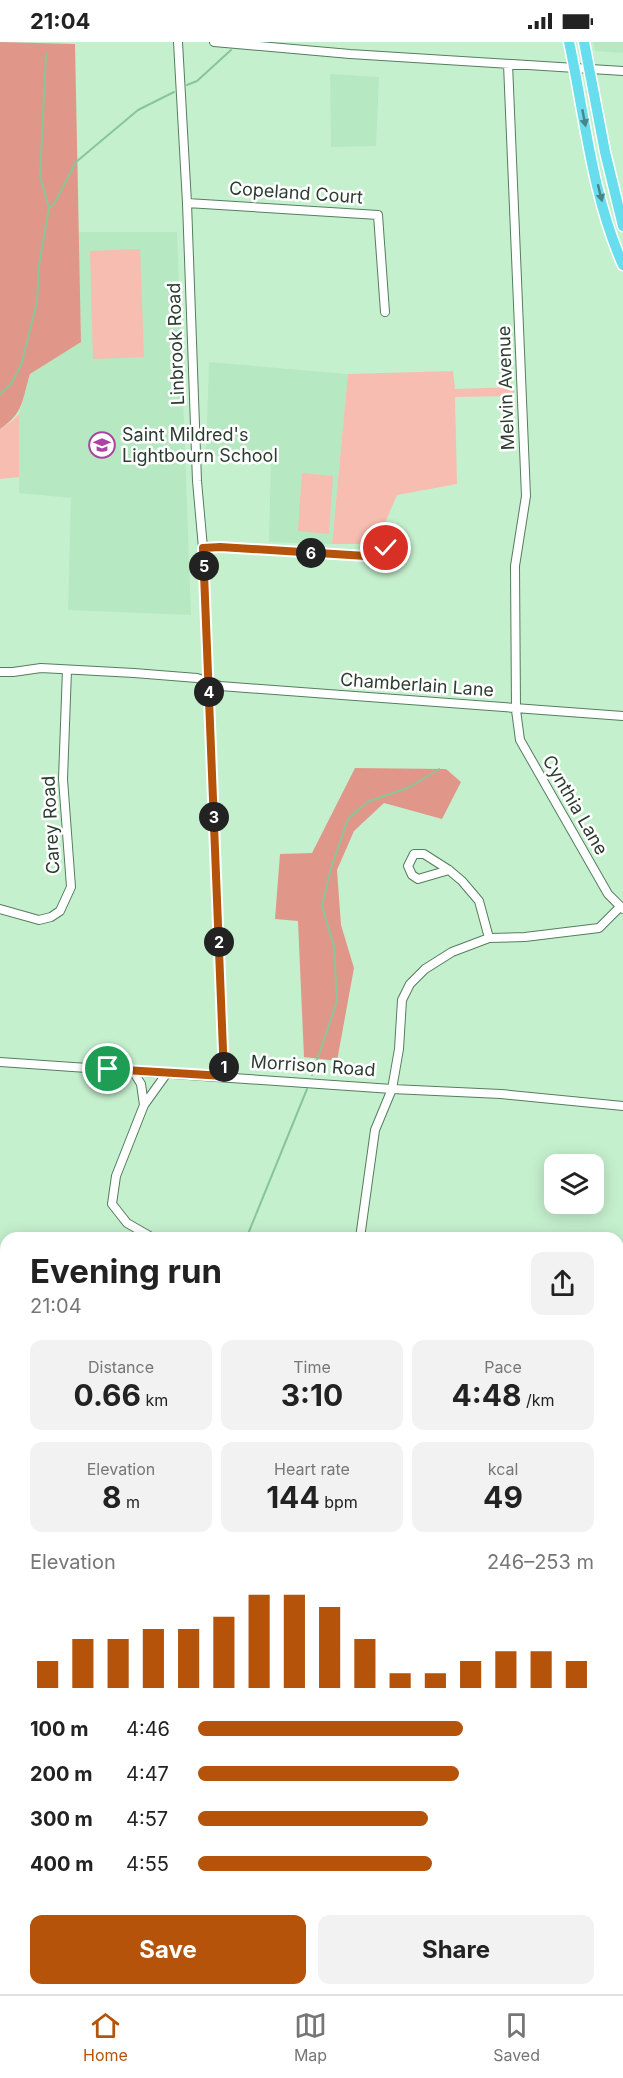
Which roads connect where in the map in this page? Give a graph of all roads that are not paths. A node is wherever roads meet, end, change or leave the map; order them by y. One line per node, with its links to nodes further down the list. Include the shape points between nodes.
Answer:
1 (178, 42): 9 (street, Linbrook Road)
2 (214, 42): 5 (street)
3 (569, 42): 6 (main road)
4 (584, 42): 7 (main road)
5 (508, 64): 6 (street); 18 (street, Melvin Avenue, via 526,496 515,566)
6 (575, 67): 7 (street); 11 (main road, one-way to 11, via 594,169 612,240)
7 (588, 67): 8 (street); 10 (main road)
8 (623, 71)
9 (187, 203): 12 (street, Copeland Court, via 378,215); 13 (street, Linbrook Road)
10 (623, 226)
11 (623, 265)
12 (385, 312)
13 (203, 548): 14 (street, via 366,556); 17 (street, Linbrook Road)
14 (386, 548)
15 (68, 670): 16 (street, Chamberlain Lane); 17 (street, Chamberlain Lane, via 197,678); 22 (street, Carey Road, via 63,779 71,887 60,911 51,917 39,920)
16 (0, 672)
17 (209, 683): 18 (street, Chamberlain Lane); 27 (street, Linbrook Road)
18 (516, 710): 19 (street, Chamberlain Lane); 21 (street, Cynthia Lane, via 525,750 608,894)
19 (623, 716)
20 (449, 870): 23 (street, via 479,901)
21 (622, 908): 23 (street, via 599,928)
22 (0, 909)
23 (489, 938): 28 (street, via 452,952 424,969 410,984 402,1000)
24 (0, 1062): 25 (street, Morrison Road)
25 (133, 1071): 26 (street, Morrison Road); 29 (street, via 141,1084)
26 (167, 1073): 27 (street, Morrison Road); 29 (street)
27 (224, 1076): 28 (street, Morrison Road)
28 (392, 1089): 30 (street, Morrison Road, via 501,1094); 32 (street, via 375,1130)
29 (144, 1105): 31 (street, via 116,1176 112,1204 127,1223)
30 (623, 1106)
31 (143, 1232)
32 (361, 1232)

